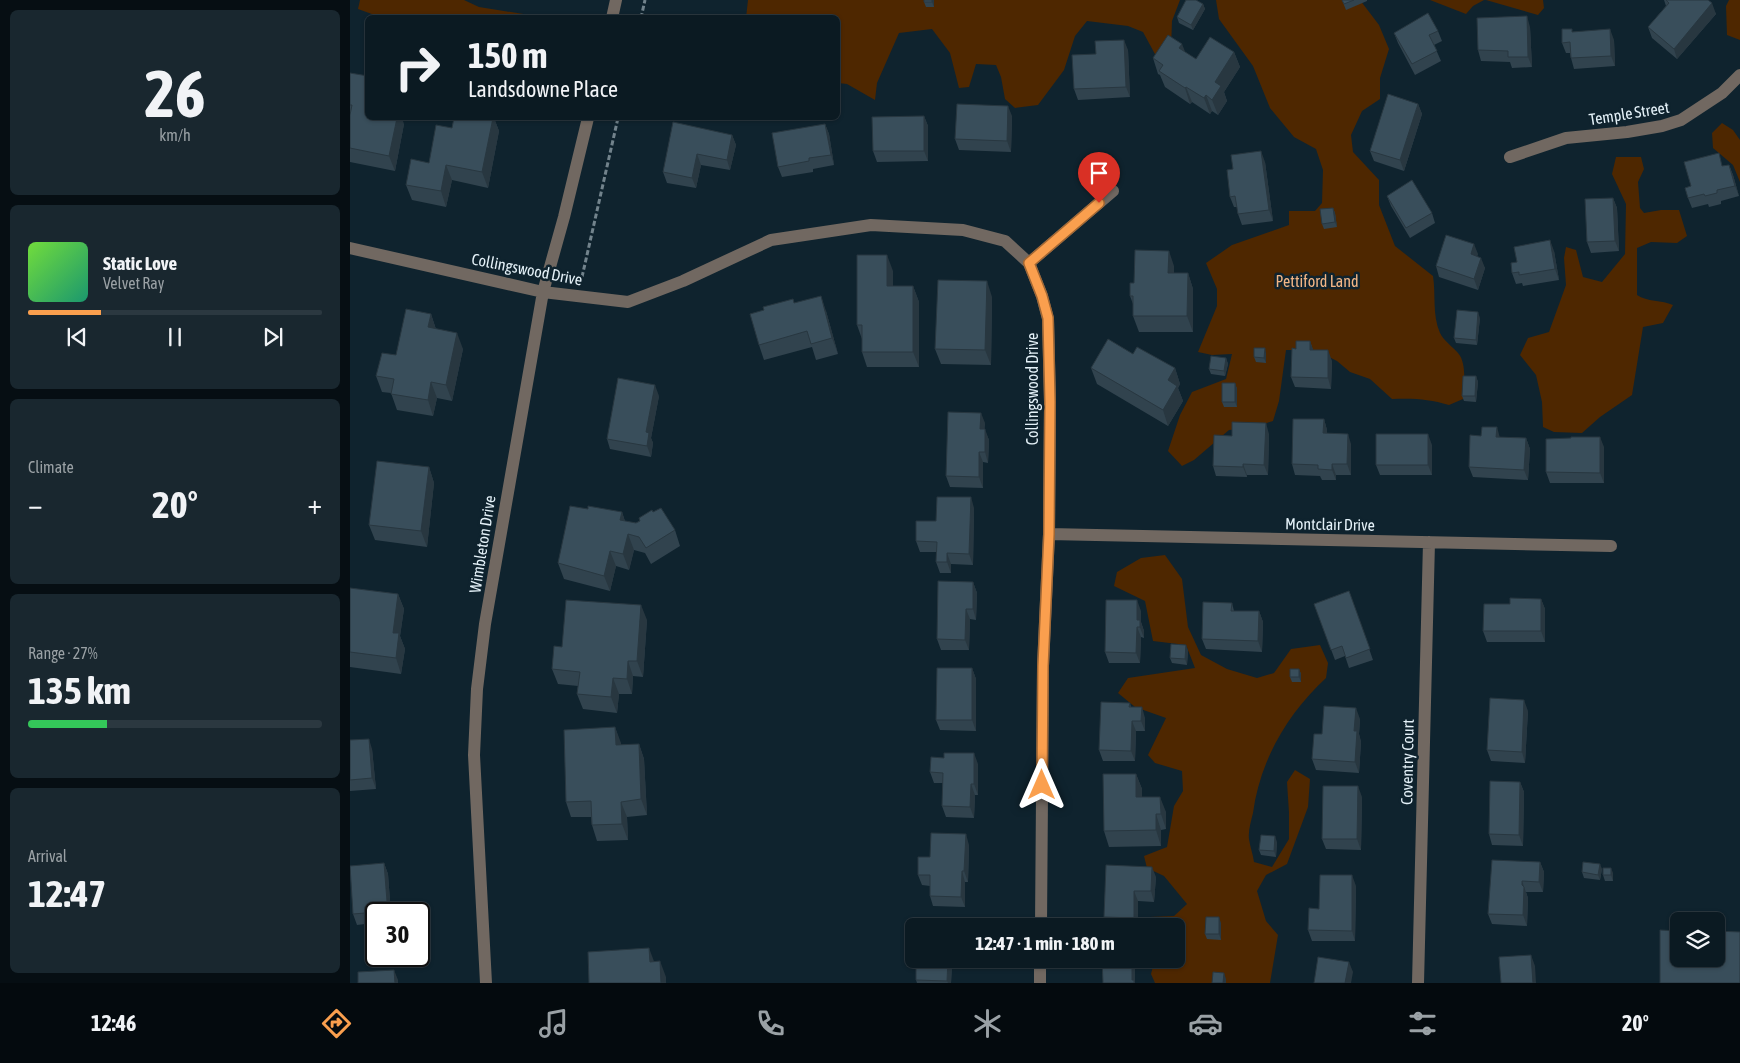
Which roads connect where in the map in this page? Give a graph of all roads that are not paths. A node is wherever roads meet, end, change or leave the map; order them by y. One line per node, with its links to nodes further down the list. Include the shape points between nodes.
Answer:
1 (616, 0): 2 (street)
2 (613, 15)
3 (1740, 75): 5 (street, Temple Street, via 1722,93 1681,120 1627,132 1566,138)
4 (588, 120): 9 (street, Wimbleton Drive)
5 (1510, 157)
6 (1113, 191): 8 (street)
7 (350, 248): 9 (street, Collingswood Drive)
8 (1029, 263): 9 (street, Collingswood Drive, via 1005,241 963,230 871,225 771,240 684,281 628,302); 10 (street, Collingswood Drive, via 1048,318)
9 (543, 292): 15 (street, Wimbleton Drive, via 485,624 477,689 474,754)
10 (1049, 534): 11 (street, Montclair Drive); 13 (street, Collingswood Drive, via 1043,666)
11 (1429, 542): 12 (street, Montclair Drive); 17 (street, Coventry Court)
12 (1611, 546)
13 (1041, 918)
14 (1040, 968): 16 (street)
15 (486, 983)
16 (1040, 983)
17 (1418, 983)

